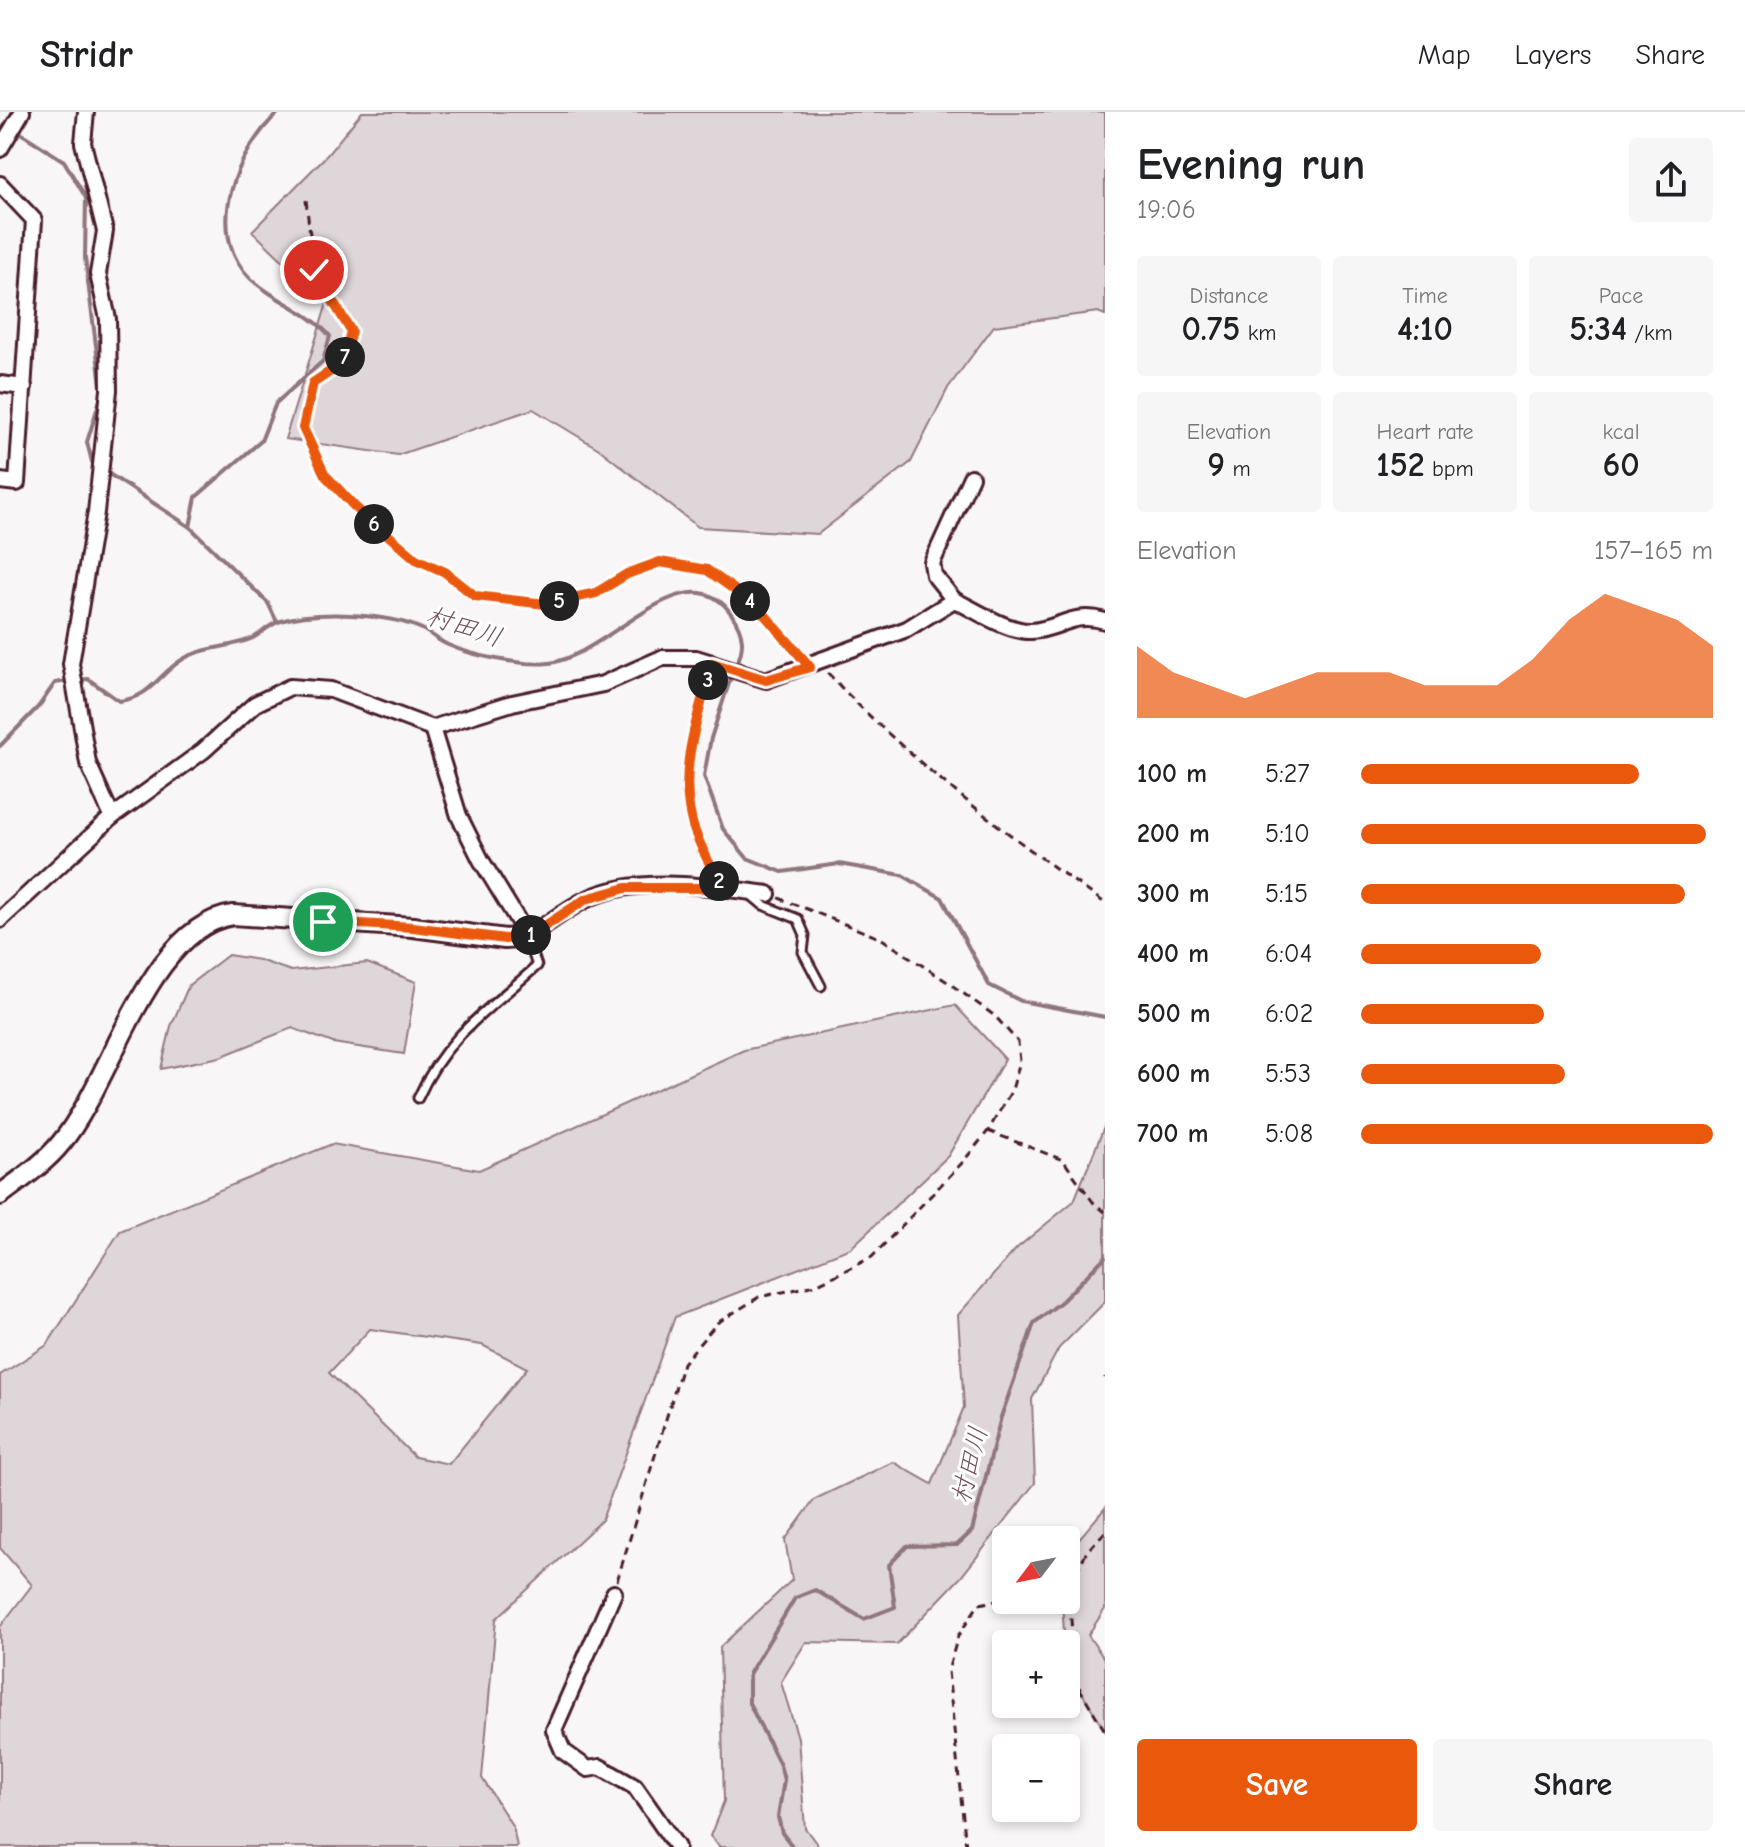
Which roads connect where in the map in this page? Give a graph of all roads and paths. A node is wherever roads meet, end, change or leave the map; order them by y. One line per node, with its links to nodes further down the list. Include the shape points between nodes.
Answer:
1 (22, 112): 3 (street)
2 (86, 112): 15 (street, via 83,143 105,231 98,274 108,319 109,390 71,664 88,763)
3 (0, 149)
4 (0, 184): 7 (street, via 34,220)
5 (306, 200): 13 (path, via 314,270 351,331 343,363 313,383 303,428 325,475 355,507 416,559 445,572 475,596 546,604 596,593 660,562 707,570 757,606)
6 (0, 384): 7 (street)
7 (24, 387): 9 (street, via 17,483)
8 (971, 477): 10 (street, via 932,563 934,575)
9 (0, 481)
10 (954, 600): 11 (street, via 1020,630 1034,631 1085,615); 13 (street, via 907,629)
11 (1105, 621)
12 (712, 663): 13 (street, via 766,680); 14 (street, via 662,658 603,684 512,703); 16 (lane, via 687,756 686,787 694,827)
13 (815, 665): 19 (path, via 865,714 1044,861)
14 (432, 728): 15 (street, via 331,690 290,687 255,704 203,751); 21 (street, via 459,816)
15 (112, 817): 20 (street)
16 (722, 888): 17 (street); 21 (street, via 626,888 586,899)
17 (746, 891): 18 (street); 22 (lane, via 763,905 798,919 805,935 803,952)
18 (768, 894): 24 (path, via 882,939 995,1016 1018,1042 1020,1061 1012,1090)
19 (1105, 903)
20 (0, 920)
21 (528, 937): 23 (lane, via 537,966 468,1023 432,1068); 25 (street, via 233,915 211,918 181,942 141,997 92,1096 61,1144)
22 (821, 986)
23 (418, 1098)
24 (988, 1131): 26 (path, via 1063,1160); 29 (path, via 872,1257 816,1285 759,1297 717,1323 683,1363)
25 (0, 1195)
26 (1105, 1212)
27 (1105, 1532): 28 (path)
28 (1080, 1564)
29 (614, 1593): 33 (street, via 554,1730 563,1751 588,1769 600,1767 635,1787)
30 (992, 1602): 34 (path, via 979,1604 958,1636 948,1671)
31 (1070, 1614): 32 (path, via 1077,1684)
32 (1105, 1731)
33 (677, 1847)
34 (966, 1847)

